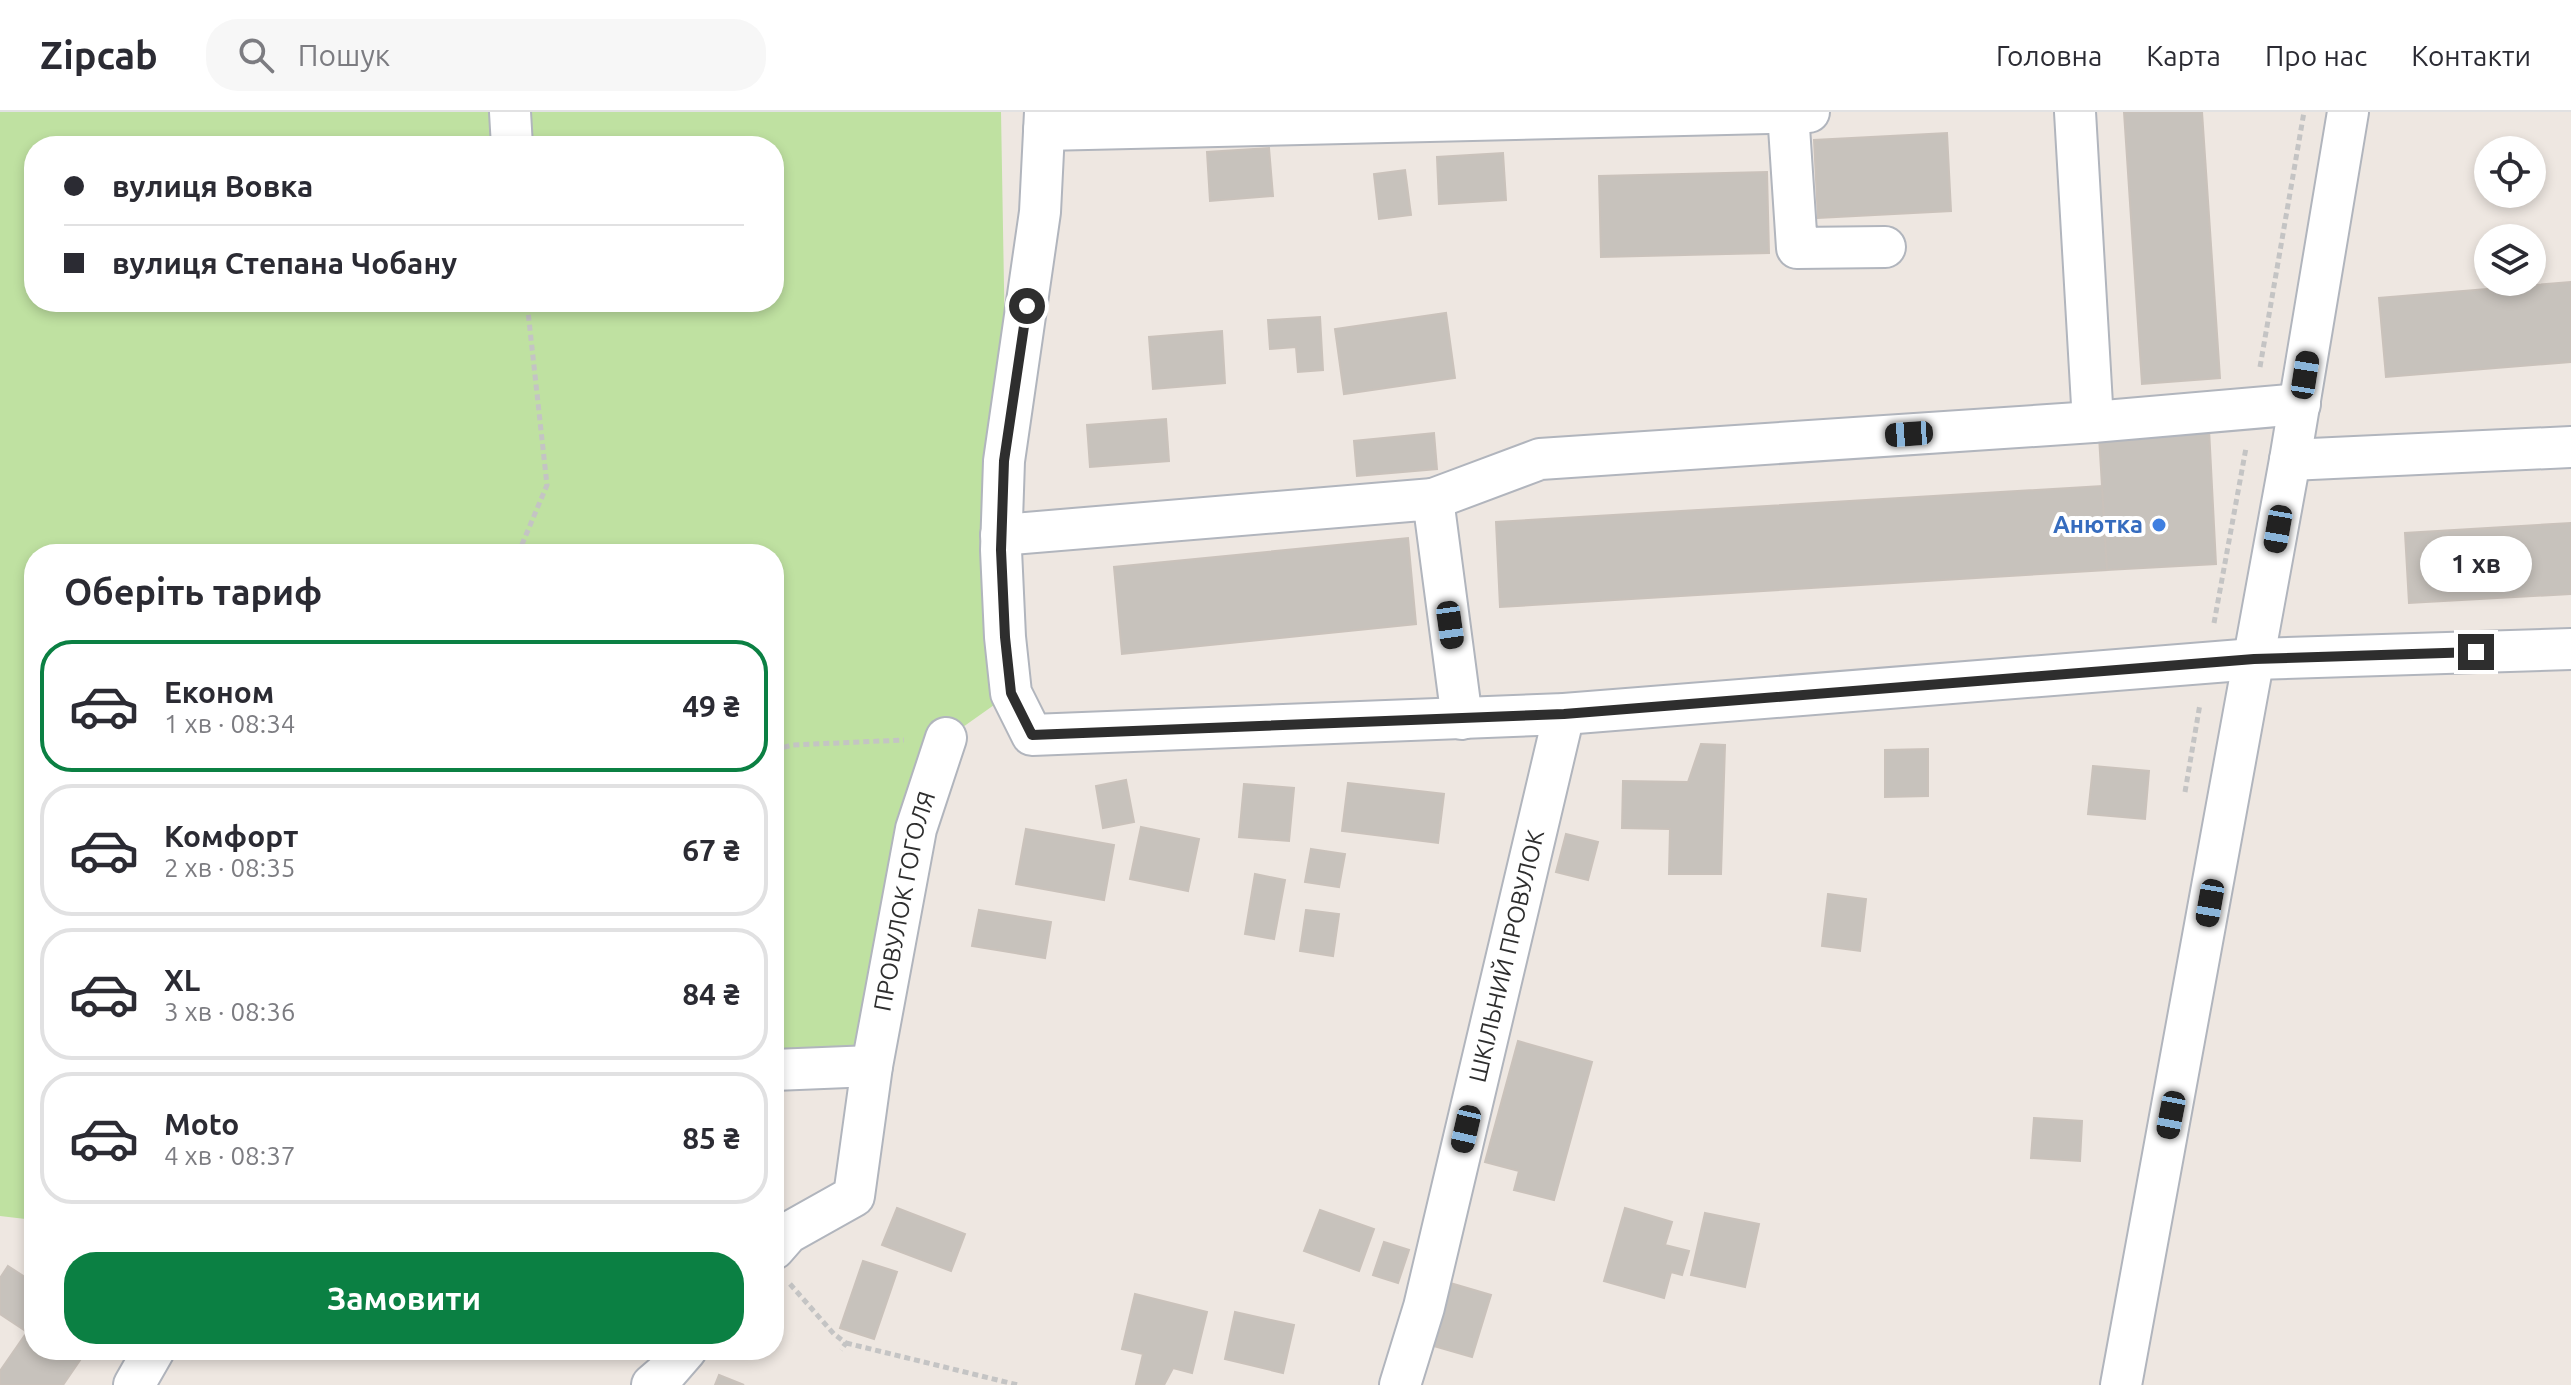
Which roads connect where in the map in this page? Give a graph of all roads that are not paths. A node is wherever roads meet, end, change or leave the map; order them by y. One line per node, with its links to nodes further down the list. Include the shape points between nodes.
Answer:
1 (510, 112): 7 (street)
2 (1788, 112): 3 (street); 6 (street); 8 (street, via 1797,248)
3 (1809, 112)
4 (2075, 112): 10 (street)
5 (2348, 112): 9 (street)
6 (1044, 121): 14 (street, via 1040,212 1004,461)
7 (511, 136)
8 (1885, 247)
9 (2300, 404): 10 (street); 12 (street)
10 (2093, 422): 13 (street, via 1540,459)
11 (2571, 447): 12 (street)
12 (2290, 460): 16 (street)
13 (1433, 499): 14 (street); 18 (street)
14 (1001, 535): 18 (street, via 1011,693 1032,735)
15 (2571, 649): 16 (street)
16 (2254, 659): 17 (street); 28 (street)
17 (1564, 714): 18 (street); 27 (street, ШКІЛЬНИЙ ПРОВУЛОК, via 1424,1307)
18 (1462, 719)
19 (946, 738): 20 (street, ПРОВУЛОК ГОГОЛЯ, via 916,829)
20 (872, 1066): 21 (street); 22 (street, ПРОВУЛОК ГОГОЛЯ, via 854,1196 788,1233)
21 (784, 1070)
22 (784, 1248)
23 (148, 1360): 25 (street)
24 (677, 1360): 26 (street)
25 (134, 1385)
26 (652, 1385)
27 (1400, 1385)
28 (2121, 1385)

